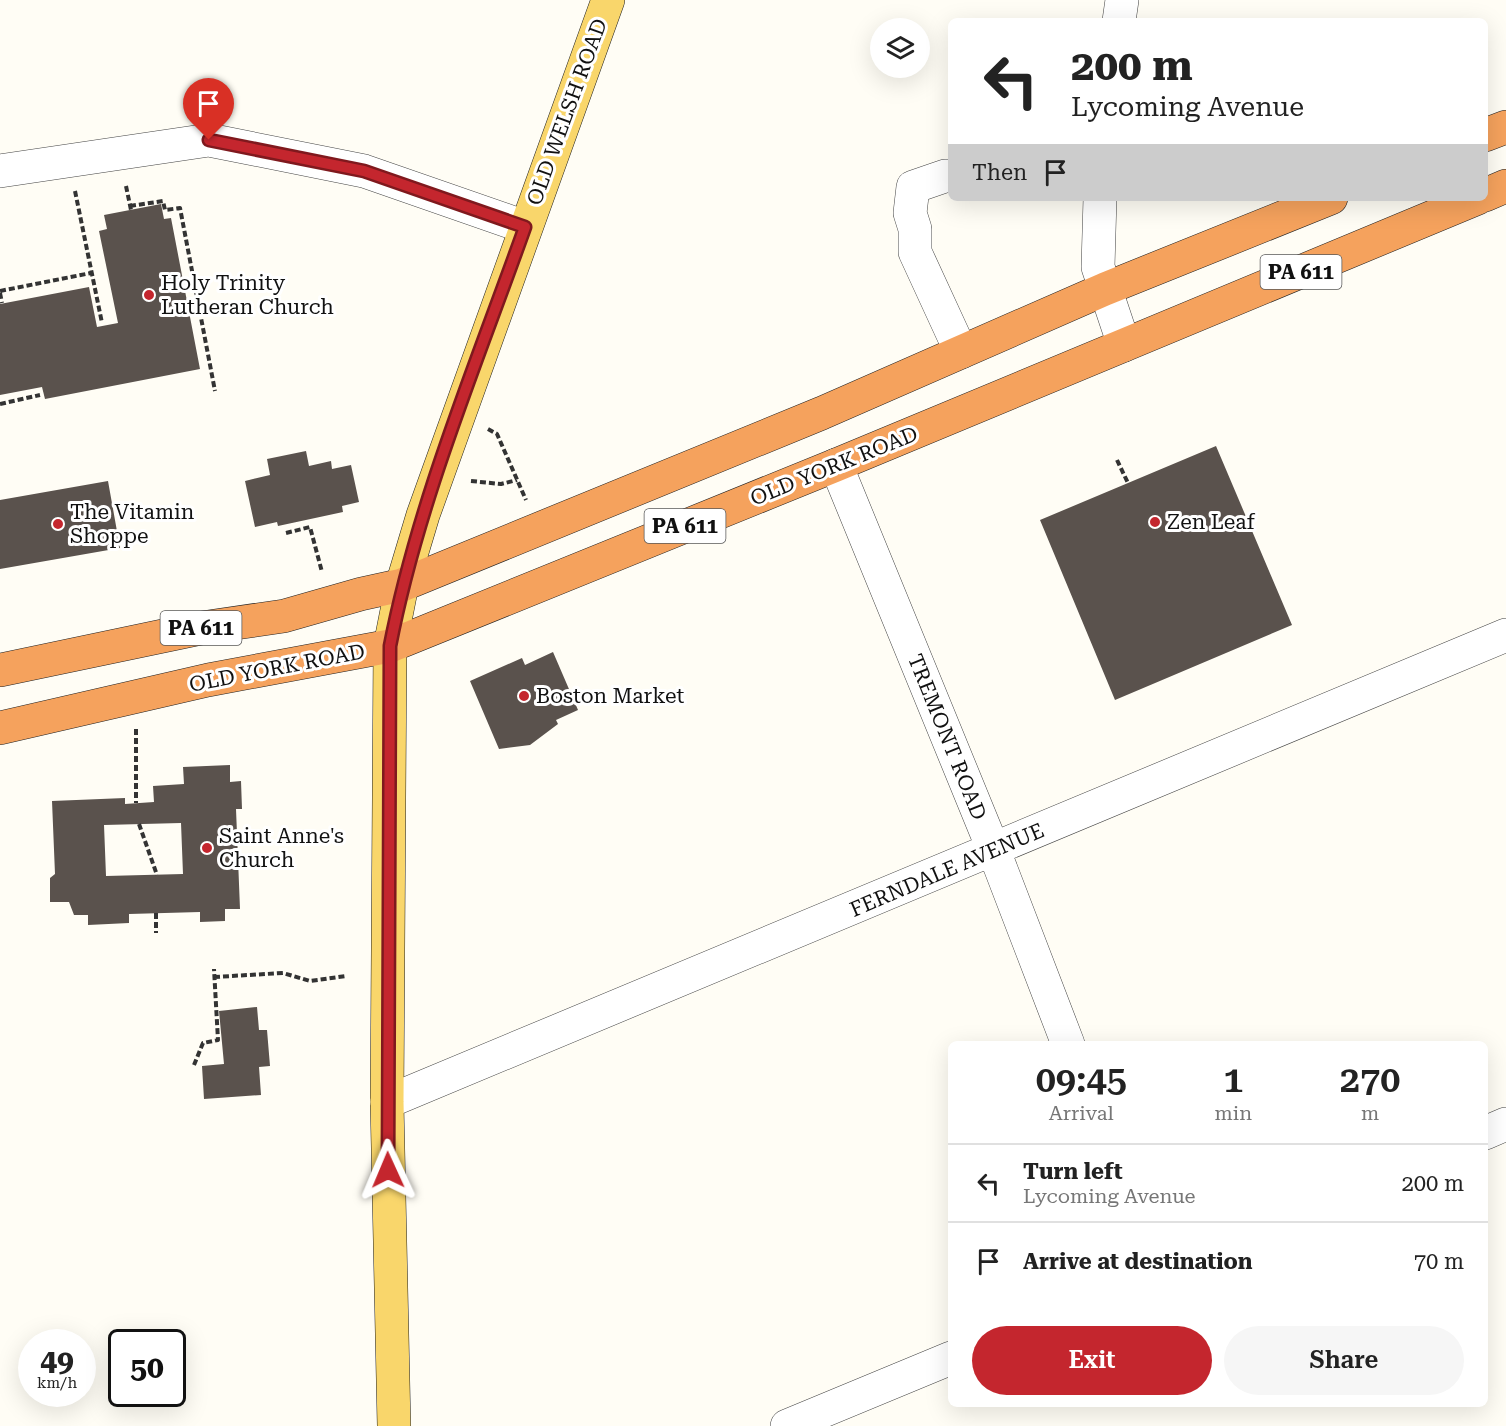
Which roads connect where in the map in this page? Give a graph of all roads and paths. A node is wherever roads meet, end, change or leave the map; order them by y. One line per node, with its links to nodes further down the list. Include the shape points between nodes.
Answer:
1 (608, 0): 15 (main road, OLD WELSH ROAD)
2 (1122, 0): 3 (street)
3 (1119, 18)
4 (1506, 127): 5 (highway)
5 (1488, 134)
6 (0, 171): 15 (street, via 209,140 364,171)
7 (948, 176): 22 (street, via 913,187 910,213 915,228 934,239)
8 (125, 179): 23 (path, via 131,208 163,201 165,210 180,208)
9 (73, 181): 16 (path)
10 (1506, 186): 11 (highway)
11 (1488, 194)
12 (1100, 201): 17 (street, via 1098,267)
13 (1324, 201): 17 (highway, PA 611)
14 (1471, 201): 21 (highway, OLD YORK ROAD / PA 611)
15 (525, 227): 35 (main road, OLD WELSH ROAD, via 426,505)
16 (91, 273): 18 (path); 20 (path)
17 (1105, 289): 21 (street); 22 (highway, PA 611)
18 (0, 292): 19 (path)
19 (2, 303)
20 (102, 323)
21 (1124, 345): 28 (highway, OLD YORK ROAD / PA 611)
22 (968, 349): 35 (highway, PA 611)
23 (215, 391)
24 (40, 395): 25 (path)
25 (0, 404)
26 (484, 426): 29 (path, via 496,434)
27 (1118, 460): 31 (path)
28 (836, 465): 37 (highway, OLD YORK ROAD / PA 611); 43 (street, TREMONT ROAD)
29 (517, 480): 30 (path, via 501,484); 32 (path)
30 (463, 482)
31 (1128, 483)
32 (524, 494)
33 (286, 533): 34 (path, via 310,527)
34 (321, 565)
35 (402, 585): 37 (main road, OLD WELSH ROAD); 38 (highway, PA 611, via 284,616 201,628)
36 (1506, 635): 43 (street, FERNDALE AVENUE)
37 (390, 646): 39 (highway, OLD YORK ROAD / PA 611, via 208,680); 52 (main road, OLD WELSH ROAD)
38 (0, 670)
39 (0, 728)
40 (136, 728): 41 (path)
41 (136, 803)
42 (139, 824): 44 (path)
43 (994, 851): 50 (street, TREMONT ROAD); 52 (street, FERNDALE AVENUE)
44 (157, 875)
45 (156, 913): 46 (path)
46 (156, 933)
47 (214, 969): 49 (path)
48 (346, 976): 49 (path, via 310,981 283,973)
49 (214, 977): 51 (path, via 218,1040 203,1043)
50 (1067, 1041)
51 (194, 1065)
52 (387, 1102): 56 (main road, OLD WELSH ROAD)
53 (1506, 1124): 54 (street)
54 (1488, 1132)
55 (948, 1359): 57 (street)
56 (394, 1426)
57 (787, 1426)

